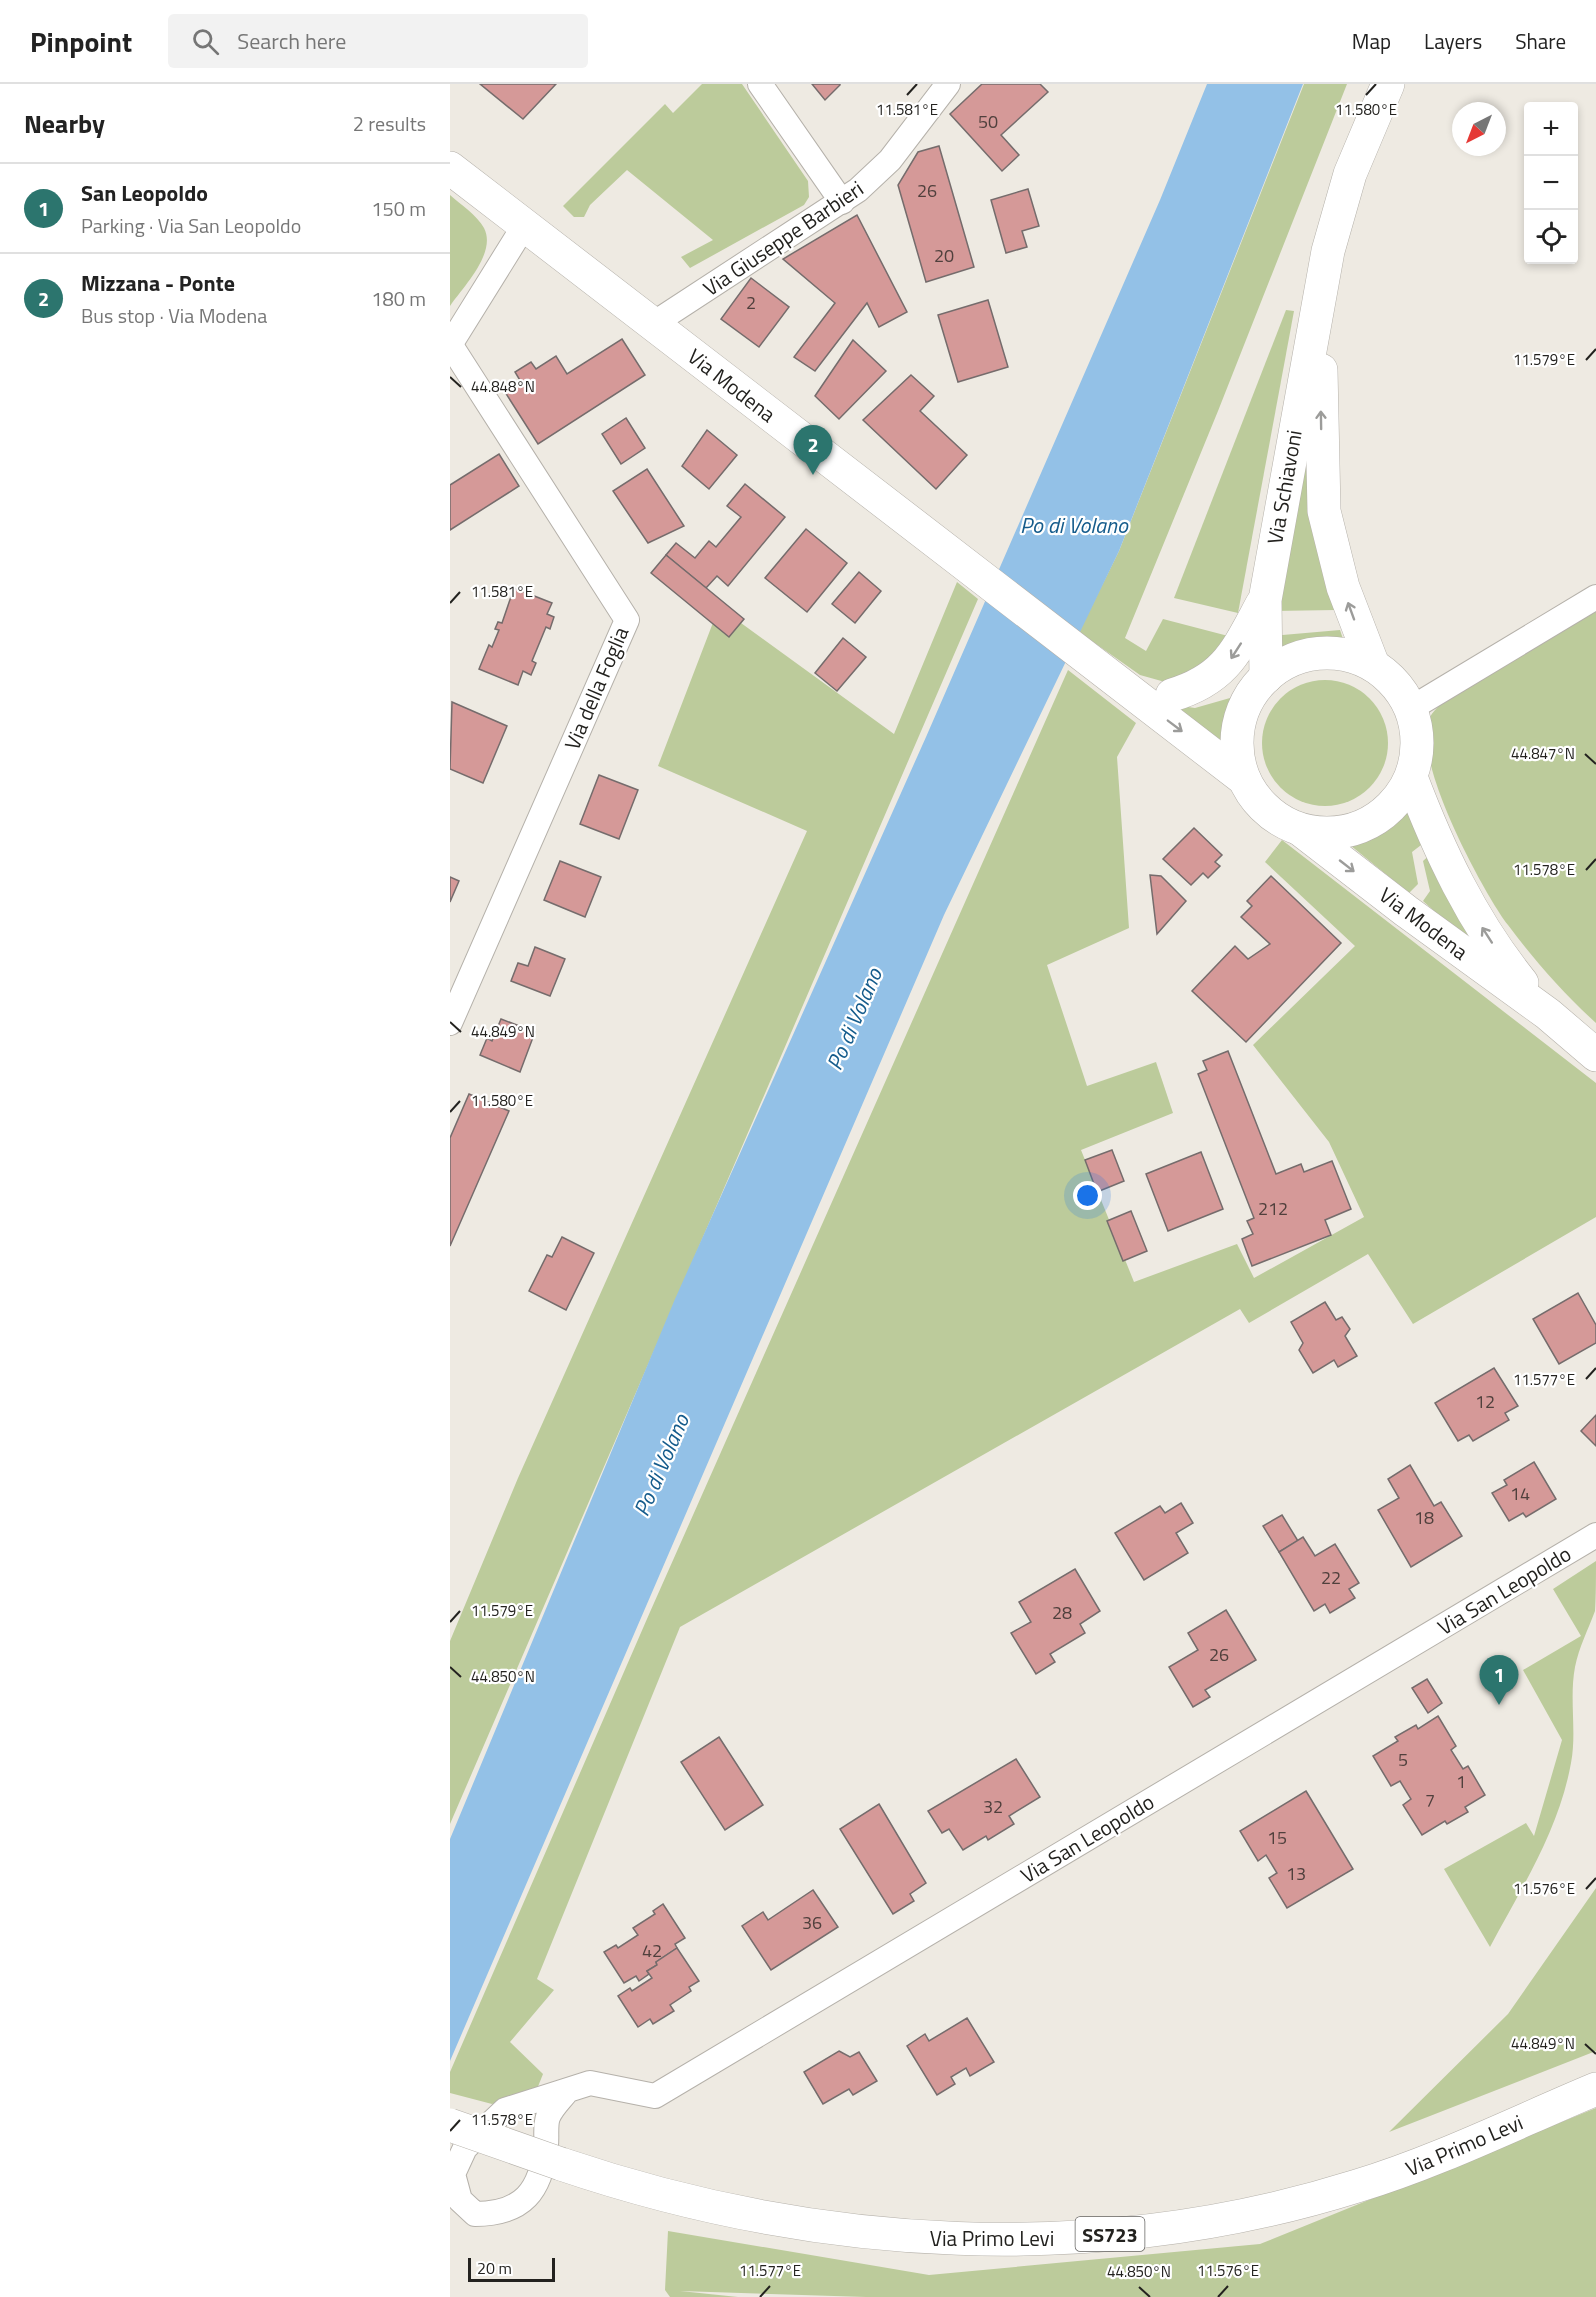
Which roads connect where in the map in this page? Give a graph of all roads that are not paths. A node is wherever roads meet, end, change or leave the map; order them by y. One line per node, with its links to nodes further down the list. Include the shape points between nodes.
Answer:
1 (760, 84): 5 (street)
2 (948, 84): 5 (street, Via Giuseppe Barbieri, via 880,171)
3 (1388, 84): 7 (main road, Via Schiavoni, via 1341,202)
4 (450, 168): 6 (main road, Via Modena)
5 (842, 202): 8 (street, Via Giuseppe Barbieri)
6 (524, 226): 8 (main road, Via Modena); 9 (street)
7 (1320, 299): 11 (main road, Via Schiavoni); 12 (main road, Via Schiavoni, one-way to 7, via 1342,587 1324,511)
8 (653, 324): 14 (main road, Via Modena)
9 (450, 344): 21 (street, Via della Foglia, via 627,621)
10 (1596, 597): 16 (street)
11 (1265, 600): 13 (main road, Via Schiavoni); 15 (main road, Via Modena, one-way to 15, via 1222,670 1205,682)
12 (1373, 665): 13 (main road, Via Modena, via 1344,655 1316,653 1290,660); 16 (main road, Via Modena, via 1394,683)
13 (1260, 683): 15 (main road, Via Modena, via 1193,696); 18 (main road, Via Modena, via 1240,718 1237,734 1237,754)
14 (1128, 690): 15 (main road, Via Modena); 18 (main road, Via Modena, one-way to 18)
15 (1172, 695)
16 (1410, 709): 17 (main road, Via Modena, via 1417,741)
17 (1411, 777): 19 (main road, Via Modena, via 1394,804 1368,823 1338,832); 20 (main road, Via Modena, one-way to 17, via 1506,963 1469,905 1438,845)
18 (1244, 778): 19 (main road, Via Modena, via 1267,810)
19 (1301, 830): 20 (main road, Via Modena, one-way to 20)
20 (1548, 1014): 22 (main road, Via Modena)
21 (450, 1023)
22 (1596, 1055)
23 (1596, 1535): 25 (street, Via San Leopoldo, via 655,2096 590,2083)
24 (1596, 2089): 26 (main road, Via Primo Levi / SS723, bridge, via 1425,2162 1312,2200 1184,2226 1053,2239 930,2239 805,2225 673,2198)
25 (567, 2091): 25 (street, Via San Leopoldo, via 505,2110 465,2148 453,2174 460,2200 476,2214 517,2207 529,2196 543,2168 547,2118)
26 (450, 2125)

